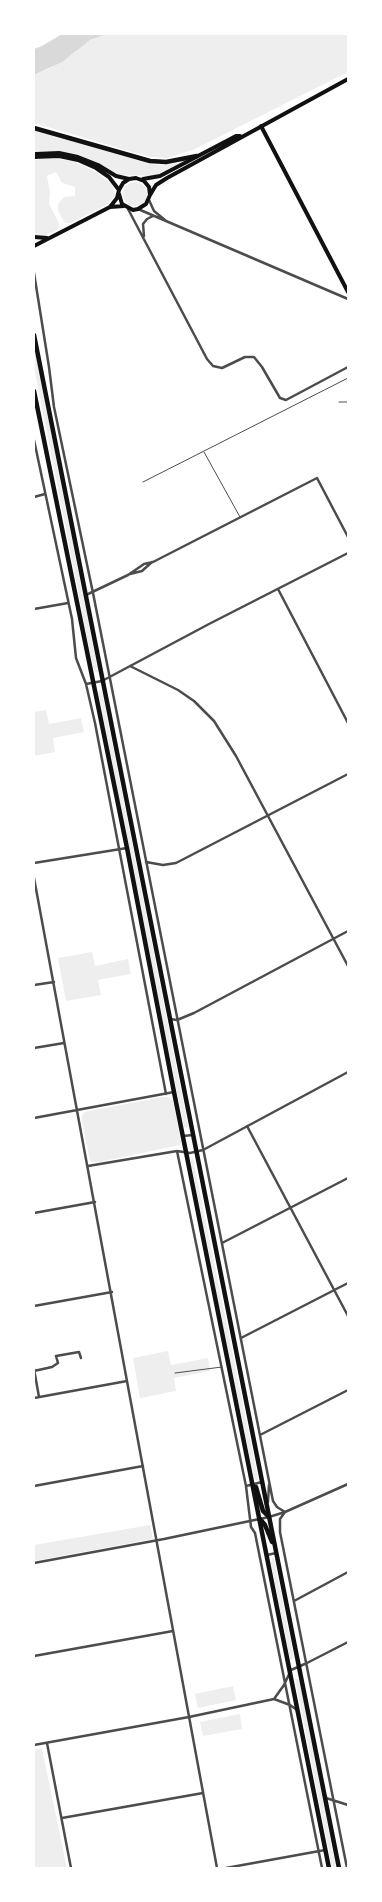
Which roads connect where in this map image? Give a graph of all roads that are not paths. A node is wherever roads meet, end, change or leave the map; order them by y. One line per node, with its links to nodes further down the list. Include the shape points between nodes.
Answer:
1 (348, 79): 2 (main road)
2 (261, 126): 4 (main road); 22 (main road)
3 (34, 128): 6 (main road, via 150,161 166,162)
4 (240, 136): 6 (main road); 10 (main road, via 159,182)
5 (34, 155): 7 (main road, via 59,153 78,157); 9 (main road, via 78,160 109,177)
6 (197, 156): 8 (main road, via 160,176)
7 (129, 179): 8 (main road); 9 (main road, via 122,183)
8 (140, 179): 10 (main road, via 149,187)
9 (119, 192): 12 (main road); 13 (main road, via 120,201)
10 (150, 195): 11 (main road)
11 (149, 200): 14 (main road); 16 (street, via 154,211)
12 (110, 207): 13 (main road); 18 (main road)
13 (127, 208): 14 (main road); 19 (street)
14 (138, 209): 15 (street)
15 (153, 216): 16 (street); 19 (street, via 143,224)
16 (165, 220): 23 (street)
17 (34, 237): 18 (main road)
18 (47, 238): 20 (main road)
19 (145, 240): 25 (street, via 210,363 216,367 254,357 280,398 288,400)
20 (34, 246)
21 (34, 273): 27 (street)
22 (348, 289)
23 (348, 299)
24 (34, 335): 28 (main road)
25 (348, 367)
26 (348, 378): 33 (lane)
27 (51, 386): 28 (street); 43 (street)
28 (44, 387): 44 (main road)
29 (34, 391): 50 (main road)
30 (339, 402): 31 (lane)
31 (348, 402)
32 (34, 440): 35 (street)
33 (204, 451): 34 (lane); 37 (lane)
34 (143, 482)
35 (45, 494): 36 (street); 45 (street)
36 (34, 497)
37 (240, 517): 38 (street, via 316,478); 40 (street)
38 (348, 537)
39 (348, 553): 42 (street)
40 (153, 562): 41 (street); 41 (street, via 142,571)
41 (128, 575): 43 (street)
42 (278, 589): 47 (street); 52 (street)
43 (93, 593): 44 (street); 48 (street)
44 (85, 595): 49 (main road)
45 (68, 602): 46 (street); 51 (street, via 76,658)
46 (34, 609)
47 (130, 666): 48 (street); 54 (street, via 178,690 206,712 230,744)
48 (110, 677): 49 (street); 57 (street)
49 (102, 681): 50 (street); 65 (main road)
50 (93, 683): 51 (street); 55 (main road)
51 (86, 684): 56 (street)
52 (348, 723)
53 (348, 774): 54 (street)
54 (268, 816): 57 (street, via 176,863); 61 (street)
55 (127, 848): 56 (street); 70 (main road)
56 (119, 850): 58 (street); 71 (street)
57 (146, 862): 66 (street)
58 (34, 863)
59 (34, 878): 63 (street)
60 (348, 932): 61 (street)
61 (334, 939): 62 (street); 66 (street)
62 (348, 966)
63 (54, 982): 64 (street); 67 (street)
64 (34, 985)
65 (170, 1019): 66 (street); 75 (main road)
66 (177, 1020): 77 (street)
67 (65, 1043): 68 (street); 72 (street)
68 (34, 1048)
69 (348, 1072): 74 (street)
70 (174, 1092): 71 (street); 76 (main road)
71 (166, 1094): 72 (street)
72 (78, 1109): 73 (street); 81 (street)
73 (34, 1118)
74 (247, 1126): 77 (street); 84 (street)
75 (193, 1134): 76 (street); 80 (main road)
76 (183, 1136): 79 (main road)
77 (203, 1150): 80 (street); 86 (street)
78 (176, 1151): 79 (street); 81 (street); 95 (street)
79 (186, 1152): 80 (street); 94 (main road)
80 (197, 1152): 107 (main road)
81 (88, 1166): 83 (street)
82 (348, 1178): 84 (street)
83 (95, 1202): 85 (street); 89 (street)
84 (291, 1209): 86 (street); 88 (street)
85 (34, 1213)
86 (222, 1243): 92 (street)
87 (348, 1284): 88 (street)
88 (335, 1291): 91 (street); 92 (street)
89 (112, 1292): 90 (street); 98 (street)
90 (34, 1306)
91 (348, 1316)
92 (241, 1338): 102 (street)
93 (80, 1358): 96 (street, via 79,1352 56,1356 58,1363 52,1367)
94 (229, 1366): 95 (street); 103 (main road)
95 (222, 1367): 97 (lane); 104 (street)
96 (34, 1370): 100 (street)
97 (176, 1373)
98 (127, 1381): 100 (street); 105 (street)
99 (348, 1390): 102 (street)
100 (38, 1397): 101 (street)
101 (34, 1398)
102 (260, 1435): 106 (street)
103 (247, 1458): 104 (street); 110 (main road)
104 (241, 1459): 113 (street)
105 (143, 1466): 112 (street); 119 (street)
106 (267, 1466): 107 (street); 108 (street)
107 (259, 1467): 109 (main road)
108 (270, 1480): 114 (street); 115 (street, via 274,1504)
109 (262, 1482): 110 (street); 114 (main road)
110 (253, 1484): 113 (street); 116 (main road, via 263,1511); 117 (main road)
111 (348, 1484): 115 (street)
112 (34, 1486)
113 (246, 1486): 118 (street)
114 (268, 1508): 116 (main road)
115 (285, 1512): 116 (street); 124 (street, via 280,1519 280,1532)
116 (269, 1517): 117 (street); 120 (main road)
117 (260, 1519): 118 (street); 120 (main road); 121 (main road)
118 (250, 1522): 119 (street); 131 (street)
119 (157, 1541): 122 (street); 125 (street)
120 (276, 1553): 121 (street); 129 (main road)
121 (267, 1555): 130 (main road)
122 (34, 1563)
123 (348, 1572): 124 (street)
124 (294, 1601): 128 (street)
125 (173, 1631): 127 (street); 135 (street)
126 (348, 1642): 128 (street)
127 (34, 1656)
128 (307, 1663): 129 (street); 140 (street)
129 (299, 1666): 130 (street); 141 (main road)
130 (290, 1670): 131 (street); 134 (main road)
131 (286, 1682): 132 (street); 133 (street)
132 (274, 1699): 133 (street); 135 (street)
133 (290, 1705): 134 (street); 139 (street)
134 (299, 1712): 138 (main road)
135 (189, 1717): 136 (street); 142 (street)
136 (47, 1743): 137 (street); 146 (street)
137 (34, 1745)
138 (307, 1754): 139 (street); 147 (main road)
139 (300, 1755): 148 (street)
140 (325, 1756): 141 (street); 144 (street)
141 (317, 1758): 143 (main road)
142 (203, 1793): 146 (street); 150 (street)
143 (325, 1798): 144 (street); 154 (main road)
144 (334, 1800): 145 (street); 155 (street)
145 (348, 1805)
146 (62, 1818): 149 (street)
147 (326, 1850): 148 (street); 153 (main road)
148 (319, 1852): 151 (street); 152 (street)
149 (71, 1868)
150 (218, 1868)
151 (226, 1868)
152 (322, 1868)
153 (329, 1868)
154 (339, 1868)
155 (347, 1868)

